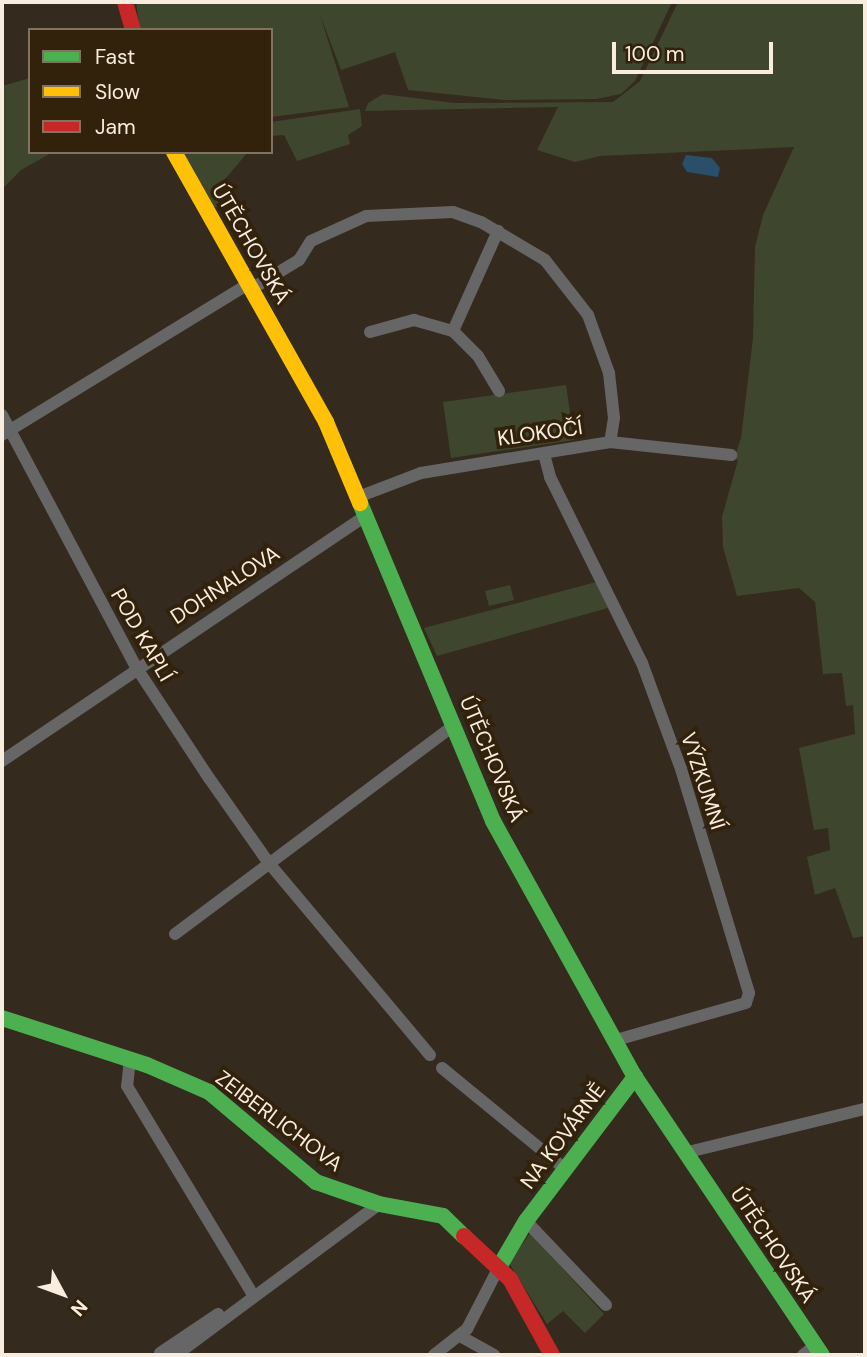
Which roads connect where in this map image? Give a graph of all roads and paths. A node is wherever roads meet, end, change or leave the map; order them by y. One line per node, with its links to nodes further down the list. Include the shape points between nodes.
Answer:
1 (125, 2): 2 (street)
2 (132, 28)
3 (175, 154): 5 (street, ÚTĚCHOVSKÁ)
4 (498, 231): 5 (street, via 453,212 366,216 311,241 299,260); 6 (street); 11 (street, via 545,260 588,315 609,373 614,418)
5 (252, 286): 10 (street); 14 (street, ÚTĚCHOVSKÁ, via 326,422)
6 (453, 331): 7 (street, via 414,320); 8 (street, via 478,356)
7 (370, 332)
8 (499, 391)
9 (2, 415): 10 (street, POD KAPLÍ)
10 (6, 432): 16 (street, POD KAPLÍ)
11 (610, 442): 12 (street, KLOKOČÍ); 13 (street, KLOKOČÍ)
12 (544, 454): 14 (street, KLOKOČÍ, via 421,473); 22 (street, VÝZKUMNÍ, via 550,477 642,663 681,769 749,993 746,1003)
13 (731, 455)
14 (358, 497): 15 (street, ÚTĚCHOVSKÁ)
15 (367, 515): 16 (street, DOHNALOVA); 17 (street, ÚTĚCHOVSKÁ)
16 (136, 667): 18 (street, DOHNALOVA); 19 (street, POD KAPLÍ)
17 (454, 725): 19 (street); 22 (street, ÚTĚCHOVSKÁ, via 493,821)
18 (2, 761)
19 (268, 862): 20 (street); 23 (street, POD KAPLÍ)
20 (175, 934)
21 (2, 1018): 24 (street, ZEIBERLICHOVA)
22 (616, 1040): 26 (street, ÚTĚCHOVSKÁ)
23 (430, 1055)
24 (130, 1059): 30 (street, ZEIBERLICHOVA, via 209,1092 316,1181); 33 (street, via 127,1086)
25 (442, 1068): 29 (street)
26 (635, 1077): 28 (street, ÚTĚCHOVSKÁ); 29 (street, NA KOVÁRNĚ)
27 (865, 1109): 28 (street)
28 (684, 1153): 37 (street, ÚTĚCHOVSKÁ)
29 (565, 1169): 31 (street, NA KOVÁRNĚ)
30 (379, 1204): 32 (street, ZEIBERLICHOVA, via 443,1216); 33 (street)
31 (526, 1221): 32 (street, NA KOVÁRNĚ); 34 (street, NA KOVÁRNĚ)
32 (499, 1267): 36 (street); 42 (street, ZEIBERLICHOVA, via 520,1292)
33 (253, 1296): 35 (street)
34 (606, 1305)
35 (236, 1310): 38 (street, via 222,1311); 39 (street)
36 (460, 1336): 40 (street); 41 (street)
37 (813, 1352)
38 (160, 1353)
39 (176, 1355)
40 (434, 1355)
41 (494, 1355)
42 (552, 1355)

